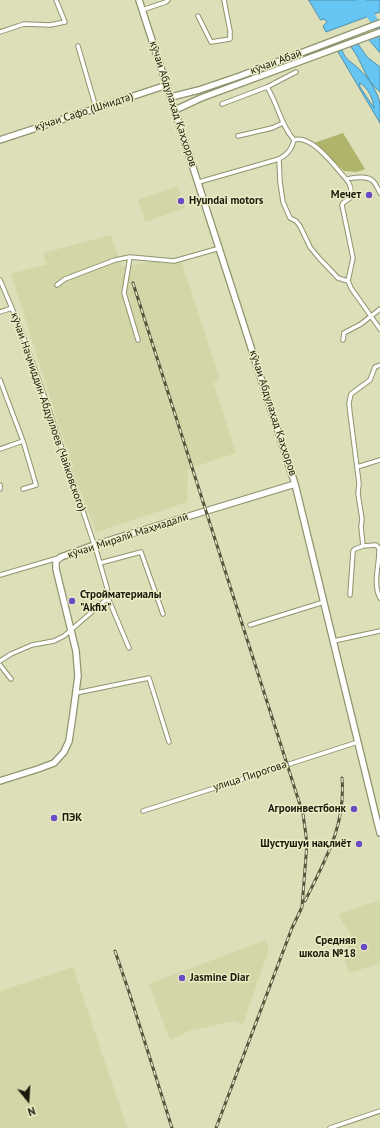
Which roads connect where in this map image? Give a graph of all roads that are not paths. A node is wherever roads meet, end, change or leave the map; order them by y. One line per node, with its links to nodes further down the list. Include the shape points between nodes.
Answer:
1 (56, 0): 8 (street, via 65,22 50,25 24,24)
2 (139, 0): 5 (main road, кӯчаи Абдулаҳад Қаҳҳоров)
3 (168, 0): 5 (street)
4 (224, 0): 6 (street, via 230,39 211,42)
5 (142, 10): 12 (main road, кӯчаи Абдулаҳад Қаҳҳоров)
6 (198, 16)
7 (380, 23): 14 (main road, кӯчаи Абаӣ, via 199,90)
8 (0, 32)
9 (380, 32): 17 (main road, кӯчаи Абаӣ)
10 (78, 46): 16 (street)
11 (296, 72): 13 (street)
12 (167, 85): 14 (main road, кӯчаи Абдулаҳад Қаҳҳоров); 16 (main road, кӯчаи Сафо (Шмидта))
13 (267, 87): 15 (street); 18 (street)
14 (171, 97): 17 (main road, кӯчаи Абдулаҳад Қаҳҳоров)
15 (222, 104)
16 (96, 108): 20 (main road, кӯчаи Сафо (Шмидта))
17 (175, 110): 24 (main road, кӯчаи Абдулаҳад Қаҳҳоров)
18 (283, 123): 19 (street); 21 (street)
19 (238, 136)
20 (0, 140)
21 (294, 140): 22 (street, via 292,149); 23 (street, via 299,139 314,145)
22 (279, 159): 24 (street); 29 (street, via 283,202 290,218 300,226 310,247 319,258 338,278)
23 (346, 179): 25 (street, via 369,178); 29 (street, via 351,193 350,198 342,205 353,258)
24 (199, 182): 26 (main road, кӯчаи Абдулаҳад Қаҳҳоров)
25 (380, 193)
26 (220, 248): 27 (street, via 174,261); 44 (main road, кӯчаи Абдулаҳад Қаҳҳоров)
27 (130, 257): 30 (street, via 76,274); 36 (street, via 124,293)
28 (0, 280): 31 (street, кӯчаи Наҷмиддин Абдуллоев (Чайковского))
29 (348, 281): 34 (street)
30 (57, 286)
31 (12, 308): 33 (street); 48 (street, кӯчаи Наҷмиддин Абдуллоев (Чайковского), via 46,400)
32 (380, 309): 34 (street)
33 (0, 312)
34 (371, 316): 35 (street); 37 (street, via 344,332)
35 (380, 329)
36 (138, 340)
37 (343, 340)
38 (380, 366): 43 (street, via 375,367 370,380 354,391 350,398)
39 (0, 380): 40 (street)
40 (23, 441): 41 (street); 47 (street, via 36,485)
41 (0, 448)
42 (380, 460): 43 (street)
43 (357, 467): 49 (street)
44 (295, 484): 48 (main road, кӯчаи Миралӣ Маҳмадалӣ); 56 (main road, кӯчаи Абдулаҳад Қаҳҳоров)
45 (0, 485): 46 (street)
46 (0, 489)
47 (23, 489)
48 (94, 545): 50 (main road, кӯчаи Миралӣ Маҳмадалӣ); 51 (street, кӯчаи Наҷмиддин Абдуллоев (Чайковского))
49 (363, 546): 53 (street, via 353,551); 55 (street, via 379,548 377,585)
50 (61, 557): 52 (street); 59 (main road, кӯчаи Миралӣ Маҳмадалӣ, via 56,562 56,569)
51 (100, 563): 54 (street, кӯчаи Наҷмиддин Абдуллоев (Чайковского)); 57 (street, via 142,552)
52 (0, 575)
53 (350, 595)
54 (108, 598): 59 (street); 62 (street, кӯчаи Наҷмиддин Абдуллоев (Чайковского))
55 (380, 598)
56 (324, 602): 58 (street); 61 (main road, кӯчаи Абдулаҳад Қаҳҳоров)
57 (163, 614)
58 (250, 625)
59 (71, 631): 63 (street, via 54,642 32,645); 66 (main road, кӯчаи Миралӣ Маҳмадалӣ, via 76,651)
60 (380, 631): 61 (street)
61 (334, 641): 68 (main road, кӯчаи Абдулаҳад Қаҳҳоров)
62 (129, 648)
63 (0, 661)
64 (0, 665): 65 (street)
65 (11, 679)
66 (76, 693): 67 (street, via 149,678); 69 (main road, кӯчаи Миралӣ Маҳмадалӣ, via 64,752 54,763)
67 (169, 742)
68 (358, 742): 70 (street, улица Пирогова); 71 (main road, кӯчаи Абдулаҳад Қаҳҳоров)
69 (0, 781)
70 (143, 811)
71 (380, 833)
72 (380, 1111): 73 (street)
73 (330, 1128)

